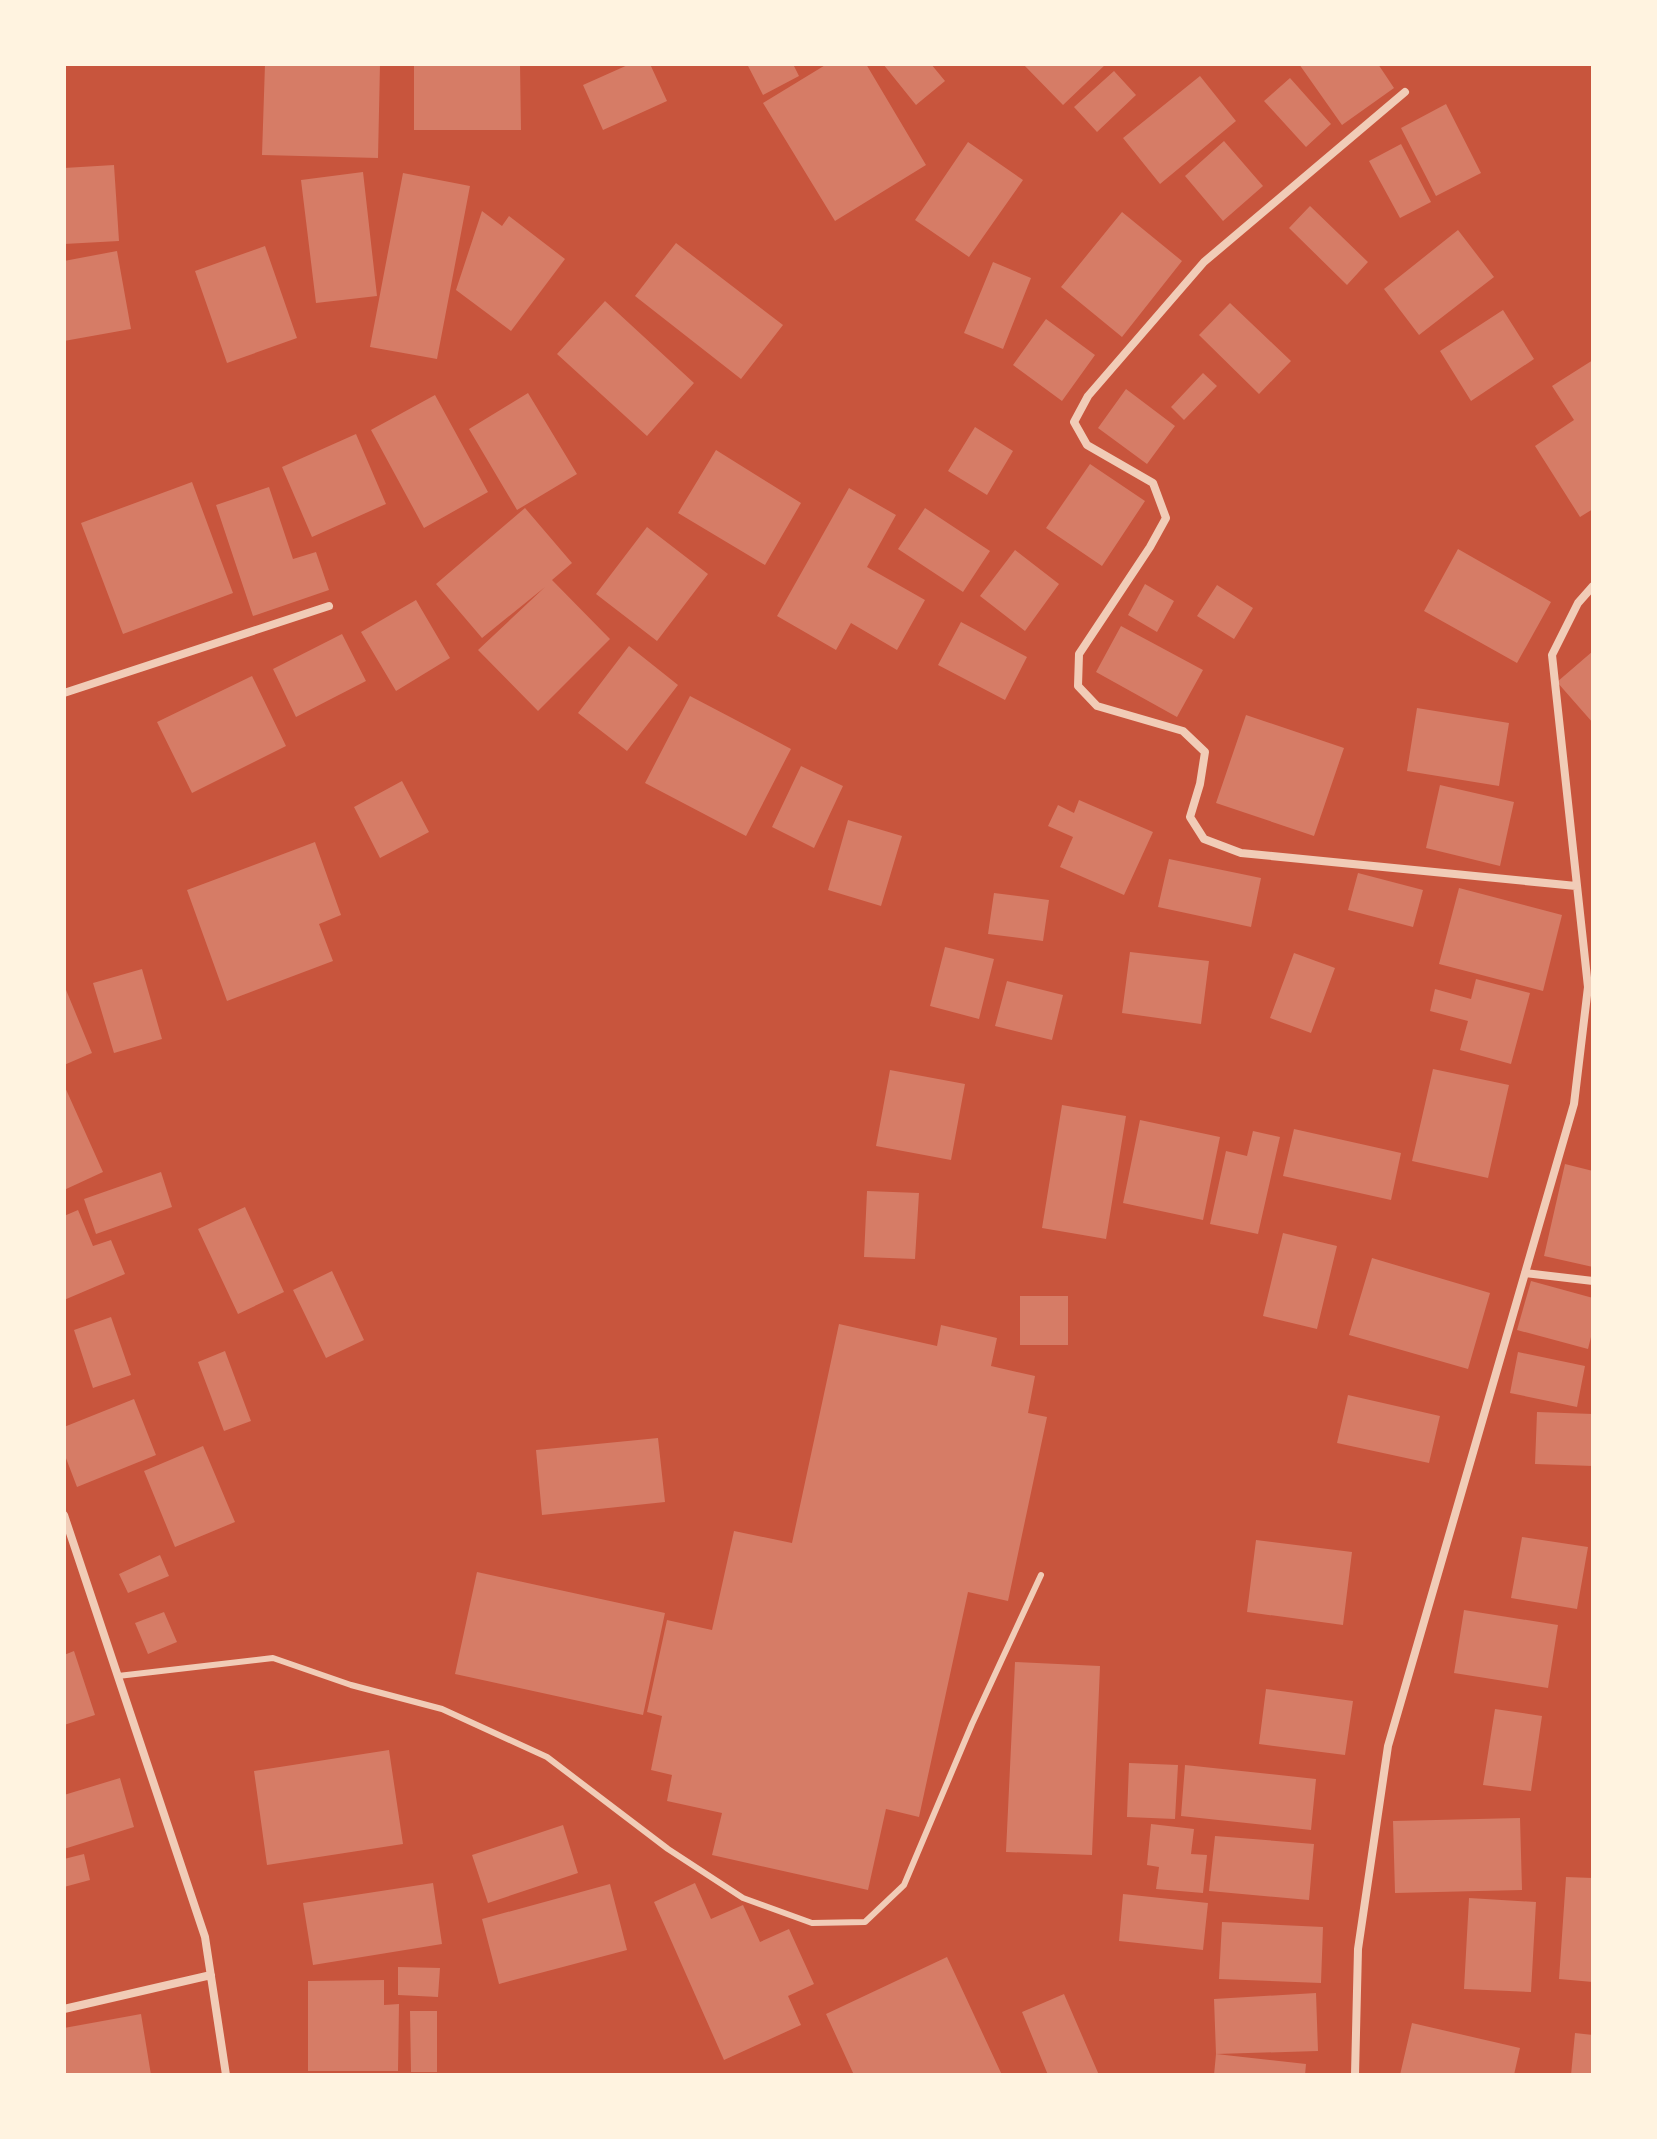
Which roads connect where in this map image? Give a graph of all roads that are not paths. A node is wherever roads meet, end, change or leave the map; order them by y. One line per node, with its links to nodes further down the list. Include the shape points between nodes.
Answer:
1 (1405, 92): 5 (street, via 1204,262 1088,396 1074,422 1087,445 1153,483 1166,518 1079,654 1078,686 1097,706 1183,731 1205,752 1190,817 1204,839 1241,853)
2 (1593, 586): 5 (street, via 1578,603 1552,655)
3 (329, 606): 4 (street)
4 (64, 693)
5 (1576, 886): 6 (street, via 1588,987 1574,1104)
6 (1525, 1273): 7 (street); 14 (street, via 1388,1746 1358,1949)
7 (1593, 1281)
8 (64, 1515): 10 (street)
9 (1041, 1575): 10 (lane, via 904,1885 865,1922 812,1923 743,1898 668,1849 547,1757 442,1709 273,1658)
10 (118, 1676): 11 (street, via 205,1937)
11 (211, 1975): 12 (street); 13 (street)
12 (64, 2009)
13 (226, 2075)
14 (1355, 2075)

